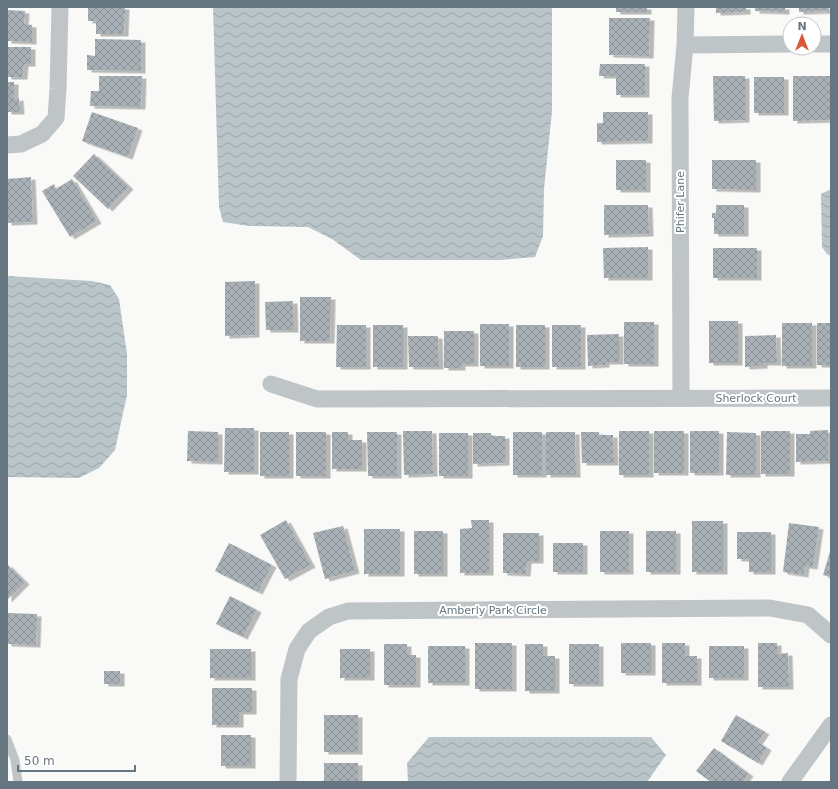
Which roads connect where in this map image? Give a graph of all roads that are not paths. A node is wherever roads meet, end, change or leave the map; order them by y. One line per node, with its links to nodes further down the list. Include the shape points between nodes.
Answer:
1 (60, 7): 5 (street, via 56,118 42,134 21,144)
2 (686, 7): 4 (street, Phifer Lane)
3 (782, 44): 4 (street)
4 (685, 45): 7 (street, Phifer Lane, via 680,98)
5 (7, 145)
6 (271, 384): 7 (street, Sherlock Court, via 317,399)
7 (680, 398): 8 (street, Sherlock Court)
8 (831, 398)
9 (831, 635): 13 (street, Amberly Park Circle, via 808,615 770,608 348,611 329,617 309,631 297,648 289,679)
10 (831, 725): 14 (street)
11 (7, 741): 12 (lane, via 15,760)
12 (18, 782)
13 (288, 782)
14 (790, 782)

